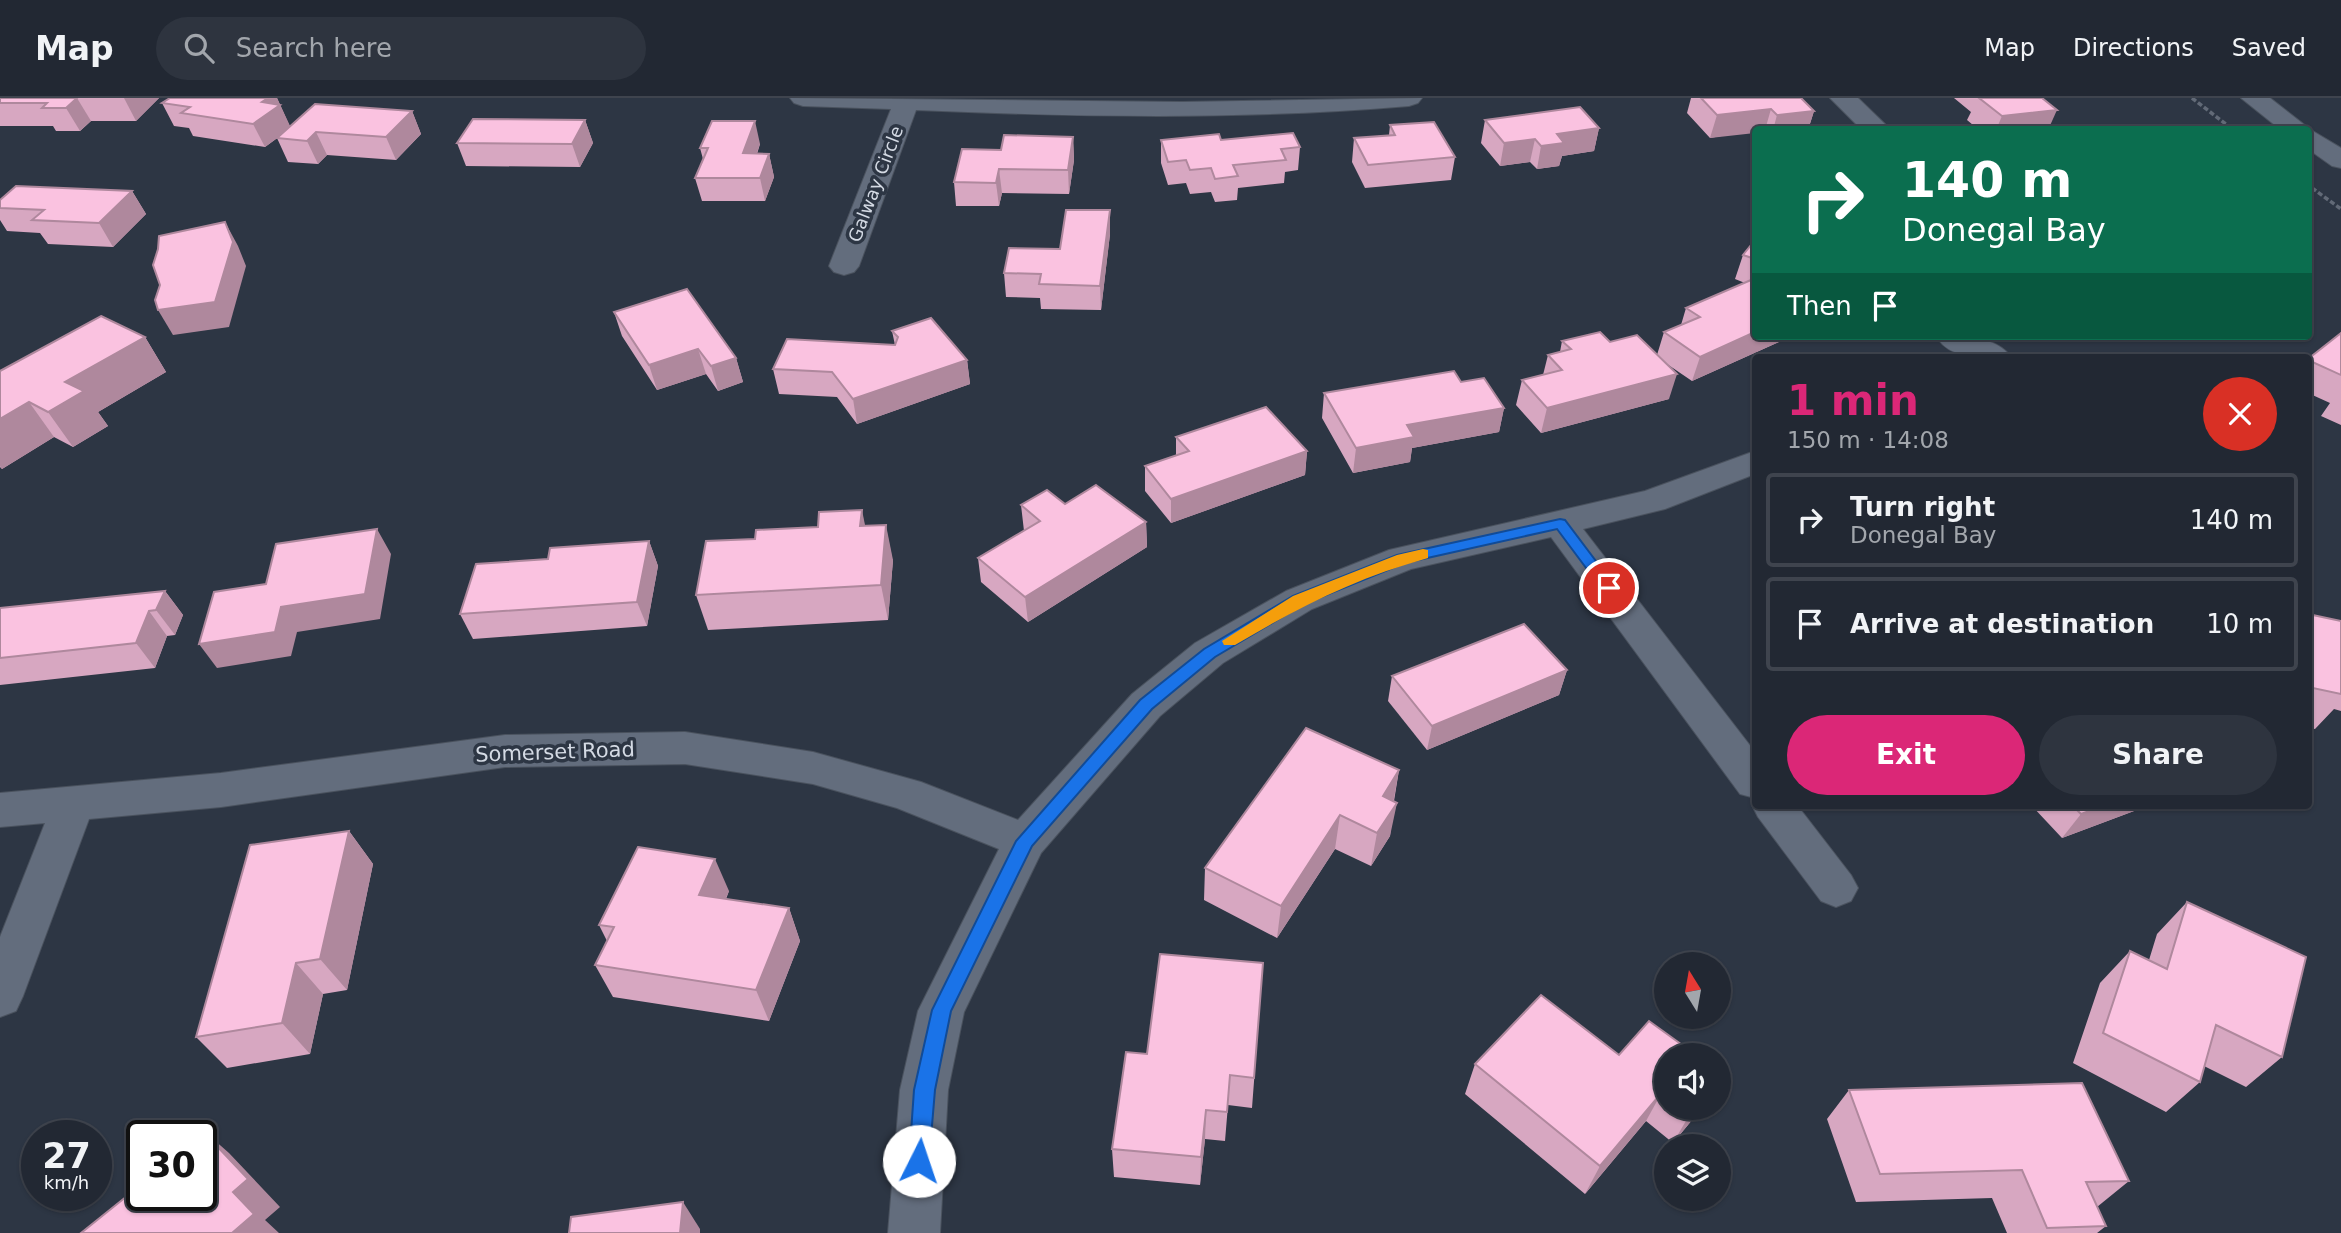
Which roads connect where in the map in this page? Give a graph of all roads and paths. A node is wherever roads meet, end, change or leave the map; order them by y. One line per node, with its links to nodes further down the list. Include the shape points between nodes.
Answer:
1 (803, 98): 6 (street)
2 (1409, 98): 6 (street, via 1206,110)
3 (1843, 98): 7 (street)
4 (2192, 98): 8 (path)
5 (2254, 98): 9 (street)
6 (907, 101): 14 (street, Galway Circle)
7 (1874, 126)
8 (2229, 126)
9 (2292, 126)
10 (2312, 140): 11 (street)
11 (2341, 160)
12 (2312, 188): 13 (path)
13 (2341, 209)
14 (844, 266)
15 (1946, 344): 16 (street)
16 (1984, 354)
17 (1752, 463): 18 (street, via 1653,501)
18 (1560, 524): 19 (street); 23 (street, via 1402,559 1299,600 1209,653 1146,705)
19 (1752, 778)
20 (74, 803): 22 (street, Somerset Road); 23 (street, Somerset Road, via 221,790 505,751 685,748 813,768 906,794); 25 (street)
21 (1776, 809): 24 (street)
22 (0, 810)
23 (1025, 841): 26 (street, via 941,1010 925,1090)
24 (1836, 888)
25 (0, 996)
26 (914, 1233)

